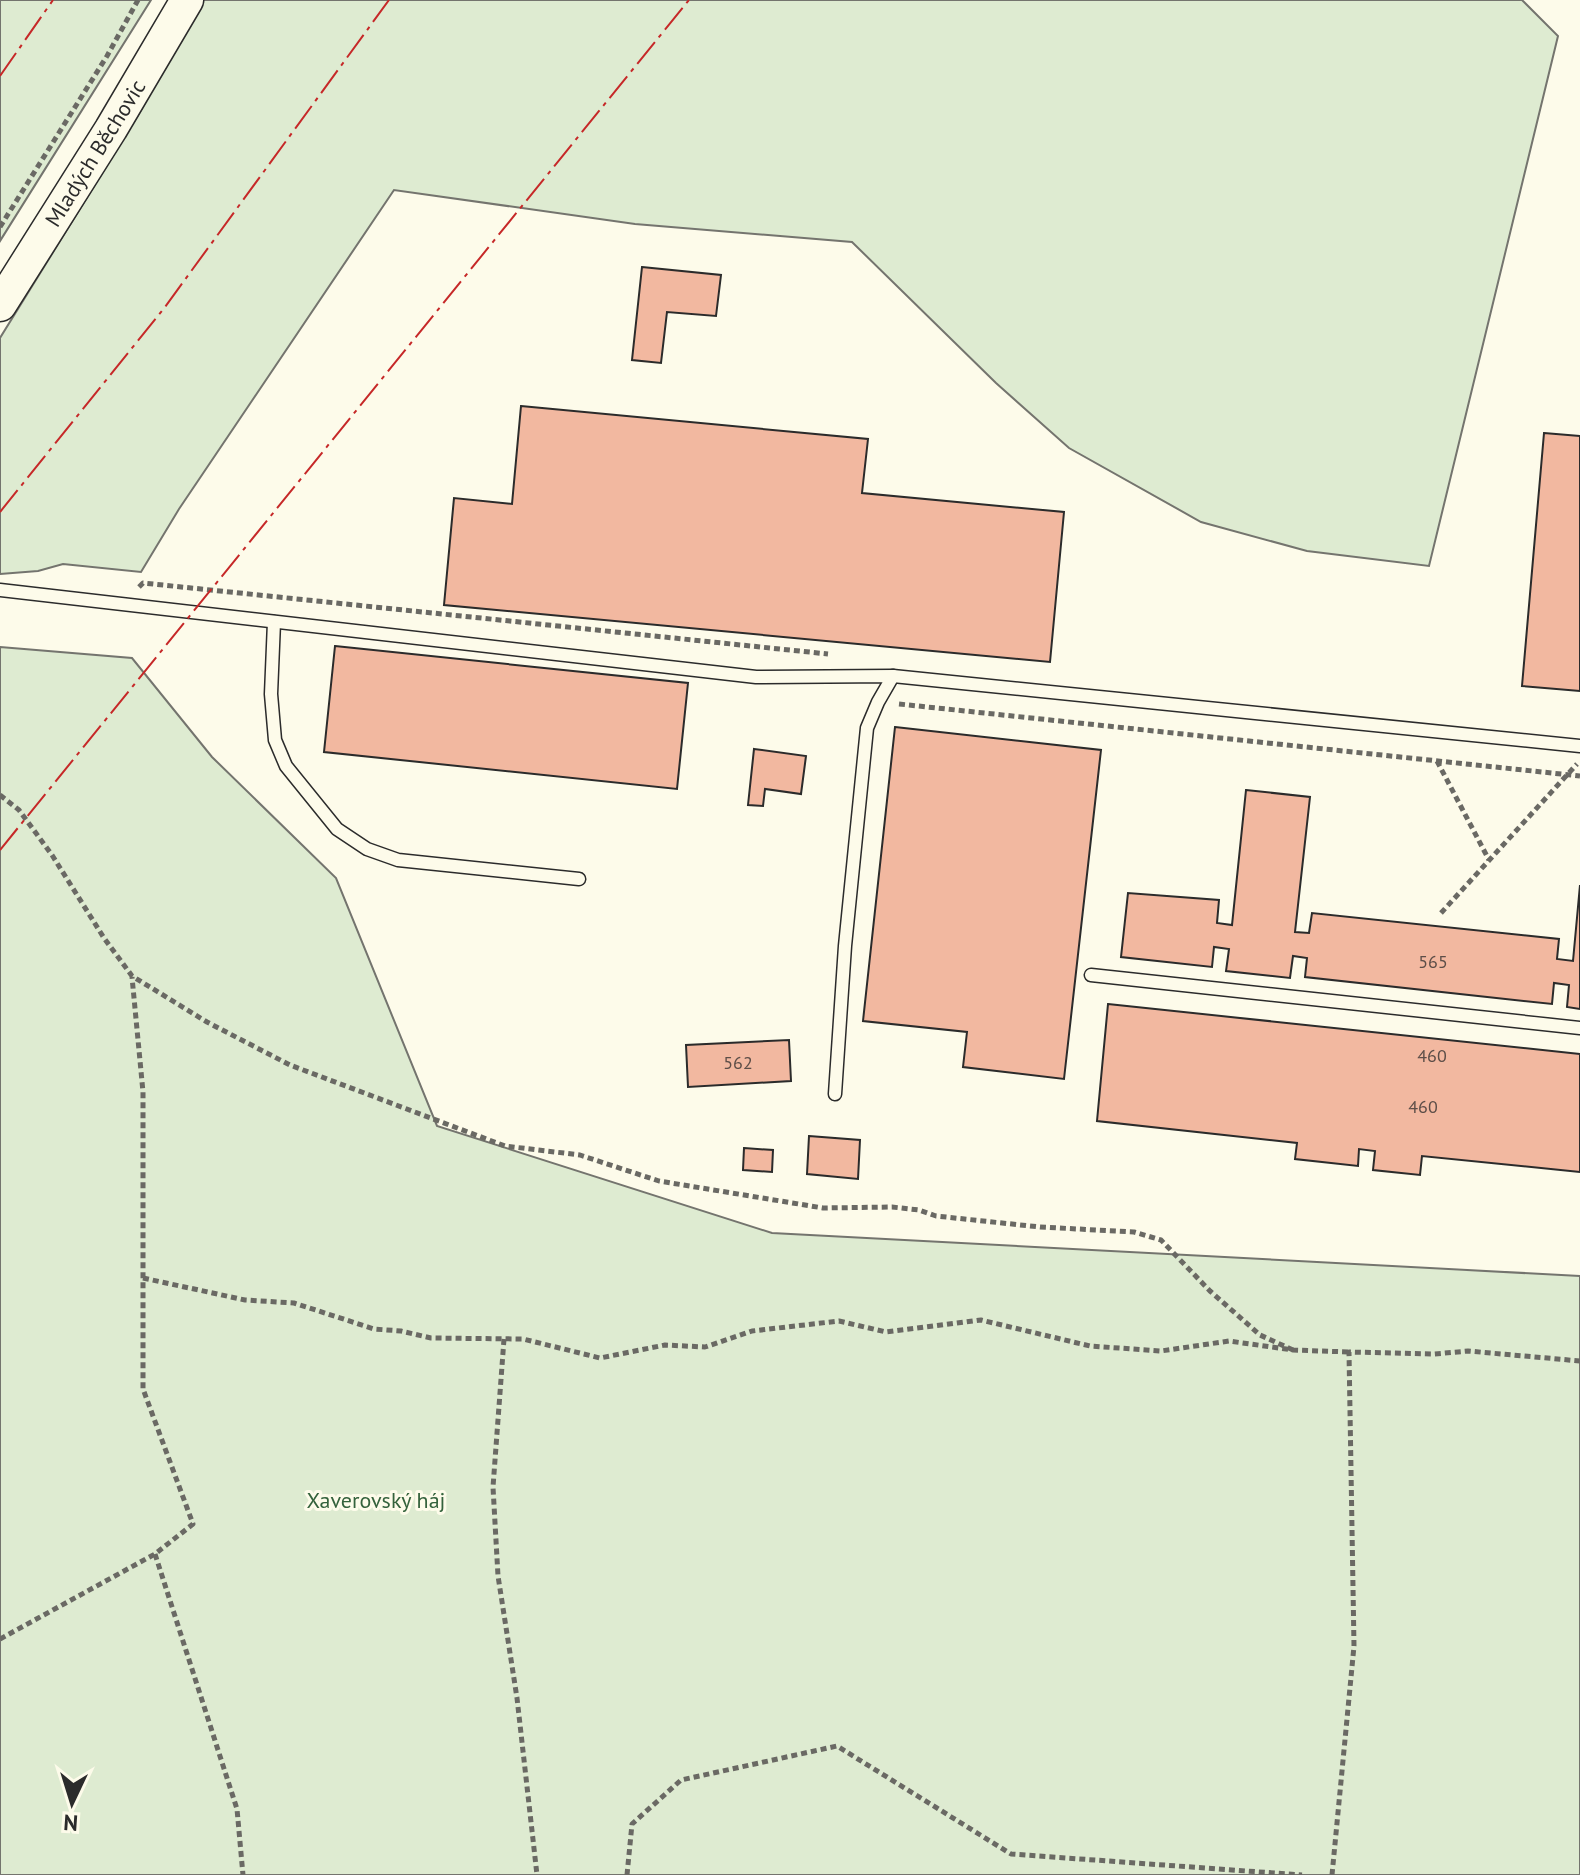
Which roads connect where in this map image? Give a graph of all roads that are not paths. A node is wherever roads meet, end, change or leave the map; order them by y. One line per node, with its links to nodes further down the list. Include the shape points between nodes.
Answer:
1 (187, 0): 2 (street, Mladých Běchovic)
2 (0, 305)
3 (0, 590): 4 (lane)
4 (274, 622): 5 (lane, via 756,677); 7 (lane, via 275,740 286,766 337,829 367,849 398,860)
5 (893, 676): 6 (lane); 10 (lane, via 867,728)
6 (1580, 746)
7 (579, 879)
8 (1091, 975): 9 (lane)
9 (1580, 1028)
10 (835, 1094)

